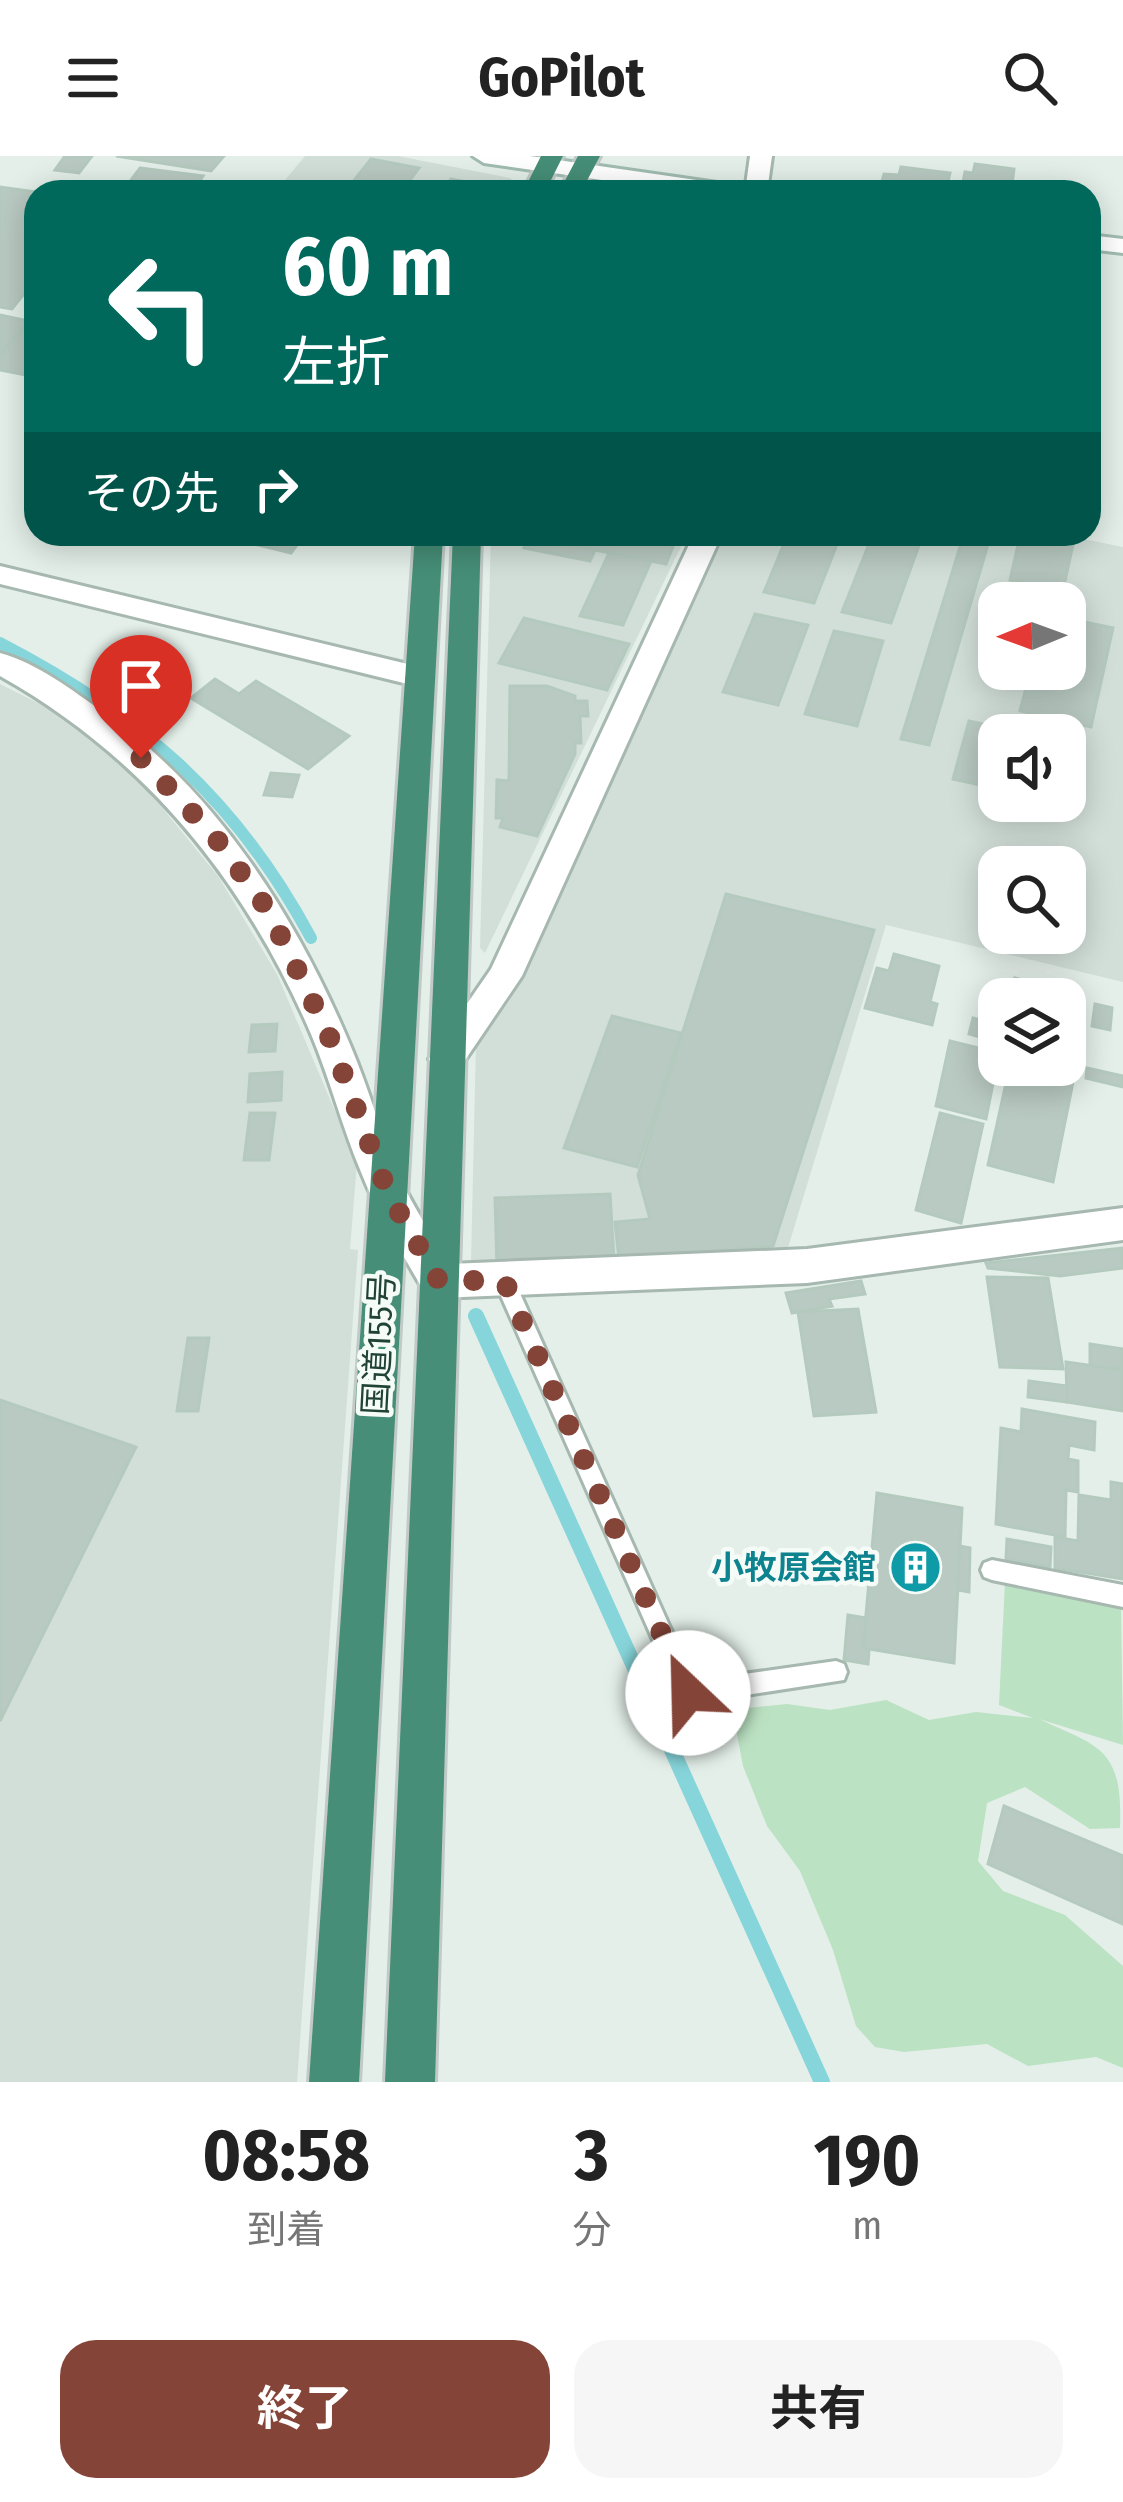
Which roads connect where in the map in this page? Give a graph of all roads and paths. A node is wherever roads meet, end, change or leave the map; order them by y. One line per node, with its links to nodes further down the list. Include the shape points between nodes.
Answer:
1 (484, 156): 2 (street)
2 (549, 162): 3 (street)
3 (580, 174): 4 (street)
4 (630, 180)
5 (428, 546): 10 (highway, 国道155号)
6 (466, 546): 11 (highway, 国道155号)
7 (702, 546): 11 (street, via 505,976)
8 (0, 575): 10 (street)
9 (0, 663): 12 (street, via 114,734 215,837 268,910 298,971)
10 (420, 677): 12 (highway, 国道155号)
11 (447, 1059): 15 (highway, 国道155号)
12 (388, 1193): 15 (street); 19 (highway, 国道155号)
13 (1123, 1224): 14 (street, via 807,1266)
14 (504, 1280): 15 (street); 18 (lane, via 688,1693)
15 (439, 1281): 20 (highway, 国道155号)
16 (992, 1570): 17 (lane)
17 (1123, 1596)
18 (836, 1672)
19 (334, 2082)
20 (410, 2082)

